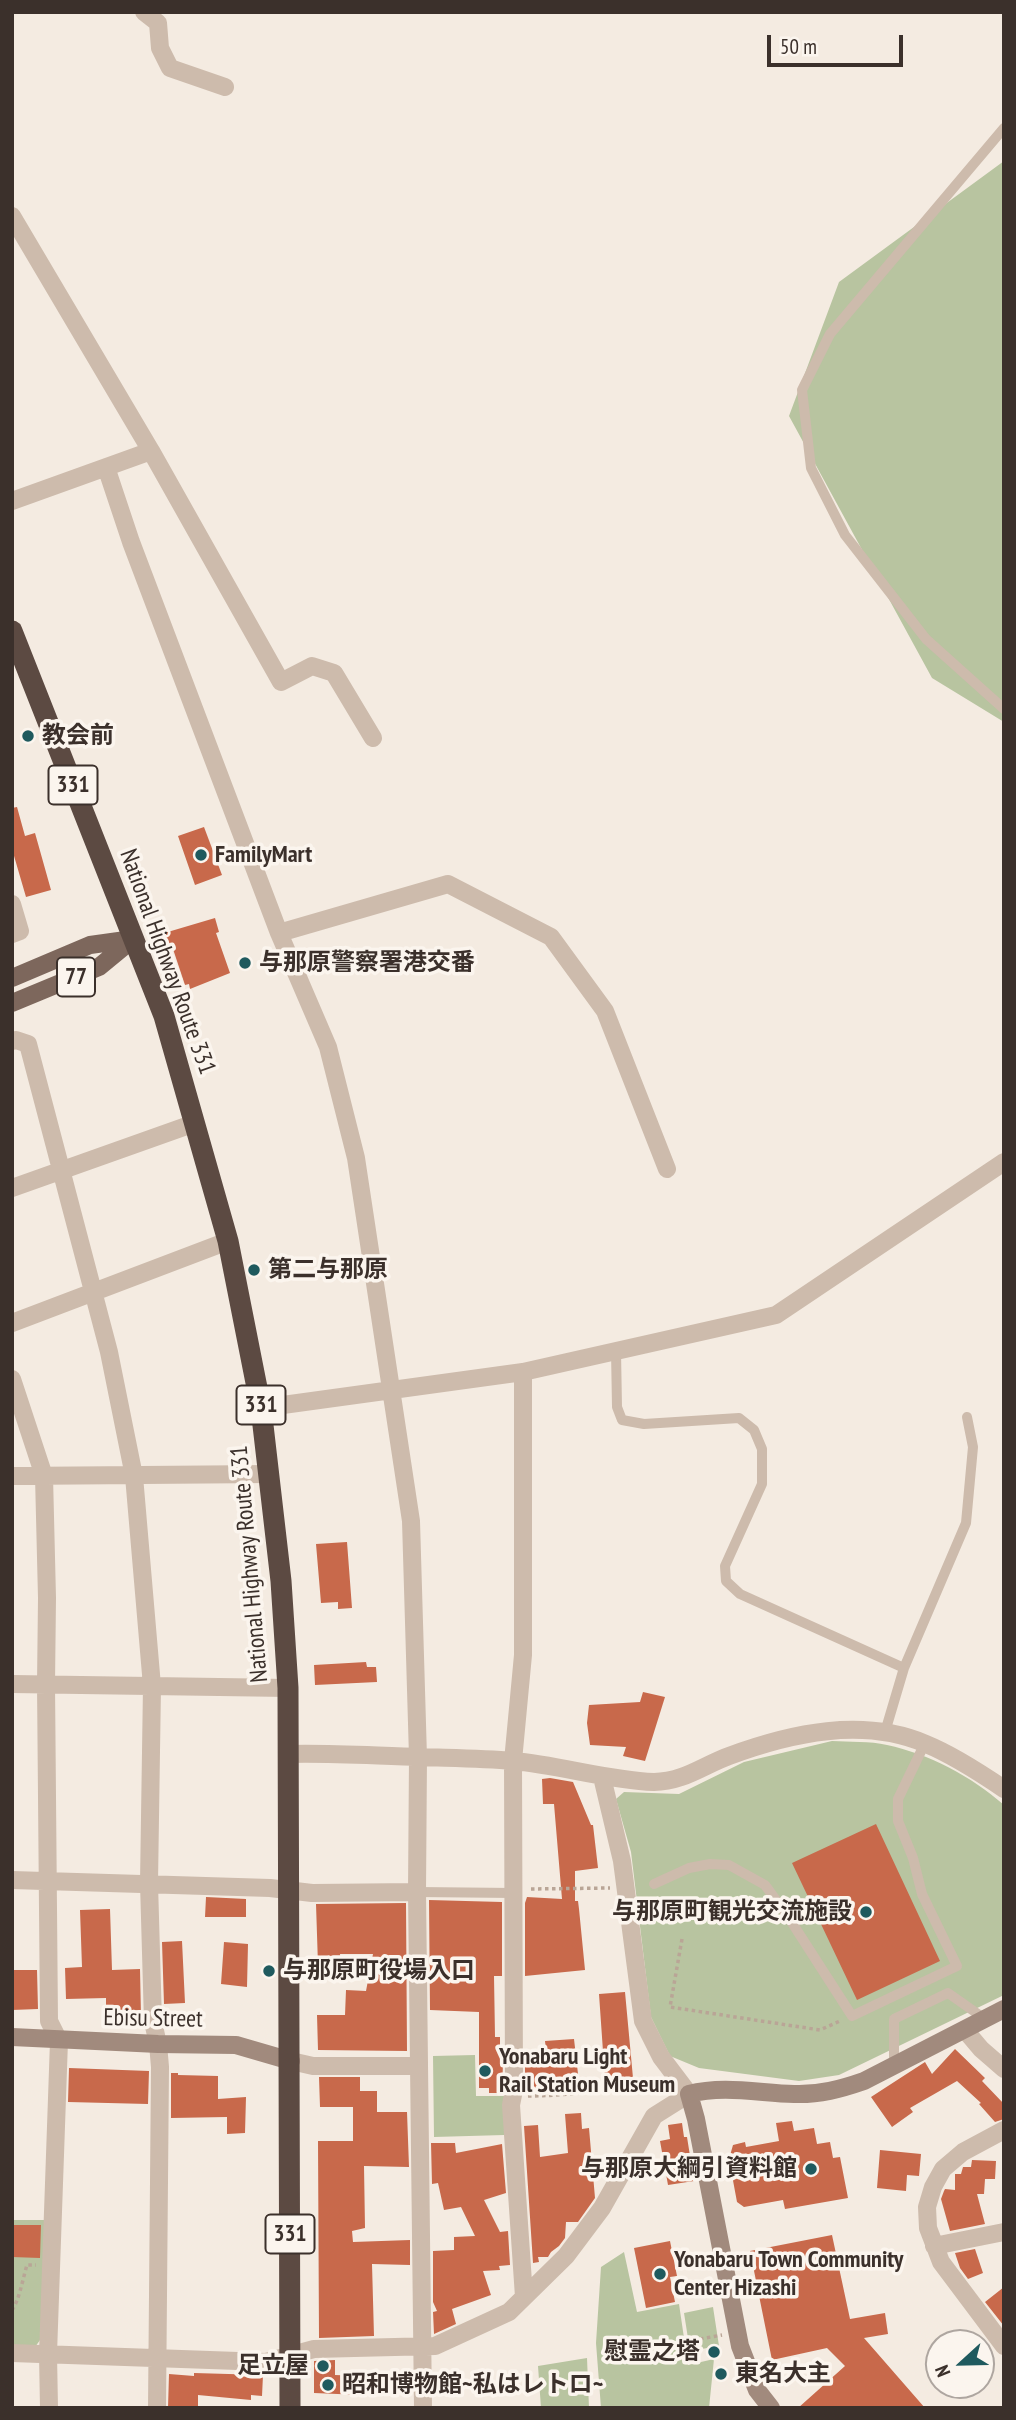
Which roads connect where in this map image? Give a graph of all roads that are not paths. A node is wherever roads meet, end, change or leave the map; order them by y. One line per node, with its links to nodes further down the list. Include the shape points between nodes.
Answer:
1 (144, 12): 2 (street, via 158,23 160,48 170,68)
2 (225, 87)
3 (1004, 128): 11 (lane, via 830,334 802,390 811,468 845,535 926,639)
4 (12, 216): 5 (street)
5 (18, 236): 6 (street)
6 (150, 451): 7 (street); 12 (street, via 281,682 312,666 334,673)
7 (106, 467): 8 (street); 14 (street)
8 (12, 501)
9 (12, 631): 10 (highway, National Highway Route 331 / 331)
10 (19, 669): 16 (highway, National Highway Route 331 / 331)
11 (1004, 709)
12 (373, 738)
13 (12, 904): 15 (street, via 20,931)
14 (279, 933): 22 (street, via 448,884 551,937 605,1011); 31 (street, via 328,1047 356,1158)
15 (12, 934)
16 (133, 939): 17 (main road, 77, via 90,945); 18 (main road, 77, via 99,967); 20 (highway, National Highway Route 331 / 331, via 164,1016)
17 (12, 978)
18 (12, 1003)
19 (12, 1041): 23 (street, via 28,1044)
20 (195, 1123): 23 (street); 25 (highway, National Highway Route 331 / 331)
21 (1004, 1162): 28 (street, via 776,1315)
22 (667, 1169)
23 (61, 1171): 24 (street); 26 (street)
24 (12, 1188)
25 (228, 1241): 26 (street); 32 (highway, National Highway Route 331 / 331)
26 (93, 1291): 27 (street); 37 (street)
27 (12, 1323)
28 (616, 1351): 29 (street); 38 (lane, via 617,1407 622,1420 644,1424 739,1418 754,1430 762,1449 762,1484 725,1566 726,1581 740,1594)
29 (523, 1372): 31 (street); 47 (street, via 523,1655)
30 (12, 1379): 36 (street)
31 (391, 1391): 32 (street); 46 (street, via 411,1521)
32 (261, 1408): 34 (highway, National Highway Route 331 / 331)
33 (967, 1417): 38 (lane, via 973,1447 966,1523)
34 (270, 1475): 37 (street); 42 (highway, National Highway Route 331 / 331)
35 (12, 1476): 36 (street)
36 (44, 1476): 37 (street); 40 (street)
37 (134, 1476): 41 (street)
38 (904, 1668): 43 (lane)
39 (12, 1684): 40 (street)
40 (46, 1684): 41 (street); 51 (street)
41 (152, 1686): 42 (street); 52 (street)
42 (288, 1688): 45 (highway, National Highway Route 331 / 331)
43 (885, 1732): 44 (street); 48 (street, via 829,1731 797,1736 726,1757 678,1779 657,1782)
44 (925, 1743): 49 (street); 53 (lane, via 898,1799 898,1821 922,1894 957,1966 852,2016 765,1885 729,1866 710,1864)
45 (290, 1754): 46 (street); 54 (highway, National Highway Route 331 / 331)
46 (418, 1757): 47 (street); 56 (street)
47 (513, 1761): 48 (street); 55 (street)
48 (602, 1777): 67 (street, via 622,1861 643,2021 661,2057)
49 (1004, 1789)
50 (12, 1880): 51 (street)
51 (49, 1881): 52 (street); 61 (street, via 49,2021)
52 (149, 1883): 54 (street); 62 (street, via 153,2022)
53 (654, 1884)
54 (290, 1889): 56 (street); 63 (highway, National Highway Route 331 / 331)
55 (514, 1891): 56 (lane); 71 (street, via 511,2105)
56 (417, 1892): 64 (street)
57 (1004, 2009): 58 (street)
58 (985, 2019): 59 (street); 65 (lane, via 948,1993 894,2019)
59 (965, 2030): 65 (street); 66 (street)
60 (12, 2037): 61 (street, Ebisu Street)
61 (59, 2041): 62 (street, Ebisu Street); 75 (street)
62 (158, 2044): 63 (street, Ebisu Street, via 236,2045); 77 (street)
63 (290, 2061): 64 (street, via 313,2066); 76 (highway, National Highway Route 331 / 331)
64 (418, 2066): 72 (street)
65 (894, 2066): 67 (street, via 864,2081 821,2093 722,2090)
66 (1004, 2069)
67 (690, 2094): 71 (street, via 654,2116 602,2208 566,2256); 82 (street, via 740,2346 757,2390)
68 (1004, 2130): 70 (street, via 963,2152 943,2169 927,2207)
69 (1004, 2232): 70 (street)
70 (934, 2246): 73 (street)
71 (524, 2297): 72 (street, via 509,2312 486,2324 435,2346)
72 (421, 2346): 76 (street, via 314,2349); 81 (street)
73 (1004, 2346)
74 (12, 2354): 75 (street)
75 (48, 2354): 77 (street); 78 (street)
76 (290, 2356): 77 (street, via 265,2362); 80 (highway, National Highway Route 331 / 331)
77 (157, 2359): 79 (street)
78 (49, 2408)
79 (157, 2408)
80 (290, 2408)
81 (423, 2408)
82 (771, 2408)

